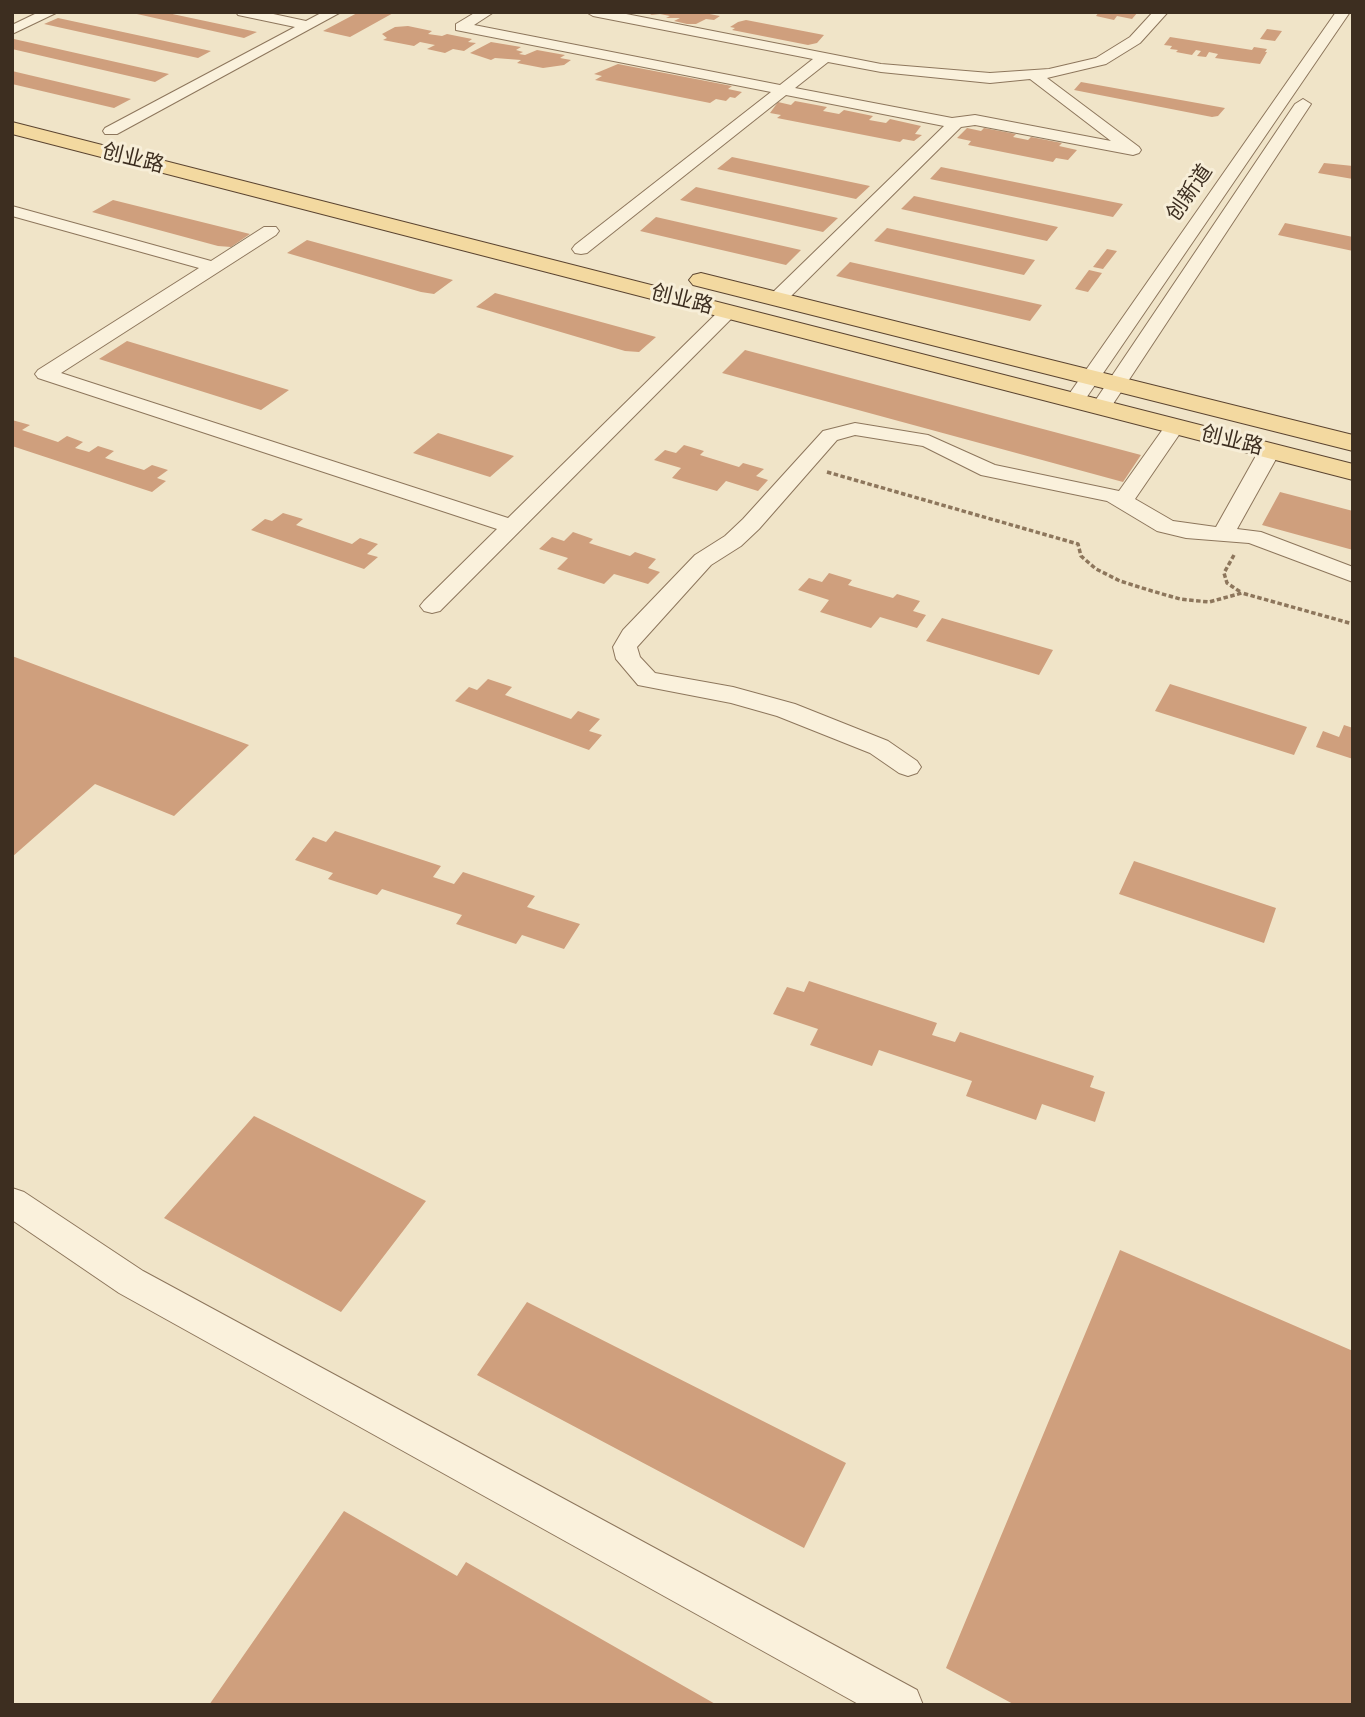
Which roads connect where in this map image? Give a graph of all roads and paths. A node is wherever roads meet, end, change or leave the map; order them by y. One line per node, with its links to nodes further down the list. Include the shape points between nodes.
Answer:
1 (51, 12): 9 (street)
2 (243, 12): 8 (street)
3 (334, 12): 8 (street)
4 (487, 12): 13 (street, via 461,27)
5 (593, 12): 10 (street)
6 (1161, 12): 11 (street, via 1135,40 1101,61)
7 (1343, 12): 28 (street, 创新道)
8 (309, 26): 17 (street)
9 (12, 30)
10 (825, 57): 11 (street, via 953,76); 13 (street)
11 (1034, 75): 15 (street, via 1133,150 975,120)
12 (1315, 87): 29 (street, 创新道)
13 (782, 90): 15 (street); 22 (street)
14 (12, 107): 17 (main road, 创业路)
15 (957, 122): 26 (street)
16 (12, 128): 27 (main road, 创业路)
17 (111, 131): 18 (main road, 创业路)
18 (272, 172)
19 (12, 211): 24 (street)
20 (270, 231): 24 (street)
21 (554, 243): 22 (main road)
22 (581, 250): 23 (main road)
23 (607, 256)
24 (214, 267): 38 (street, via 45,374)
25 (686, 276): 26 (main road, 创业路)
26 (777, 299): 28 (main road, 创业路)
27 (729, 312): 30 (main road, 创业路); 38 (street)
28 (1091, 378): 29 (main road, 创业路); 30 (street, 创新道)
29 (1116, 384): 31 (street, 创新道); 33 (main road, 创业路)
30 (1075, 400): 31 (main road, 创业路)
31 (1101, 407): 32 (main road, 创业路)
32 (1175, 426): 34 (main road, 创业路); 37 (street)
33 (1353, 443)
34 (1270, 450): 36 (main road, 创业路); 39 (street)
35 (803, 465): 37 (street, via 830,435 855,429 928,441 989,470); 41 (path, via 1078,544 1096,569 1152,591 1209,602); 44 (street, via 751,524 703,560 632,635 625,647 628,660 647,679 786,710 879,747)
36 (1353, 472)
37 (1123, 501): 39 (street, via 1165,526)
38 (512, 527): 42 (street)
39 (1234, 535): 40 (street, via 1278,545); 41 (path, via 1224,573 1227,583)
40 (1353, 575)
41 (1242, 593): 43 (path)
42 (432, 606)
43 (1353, 624)
44 (908, 767)
45 (12, 1202): 46 (street, via 131,1282)
46 (902, 1705)

